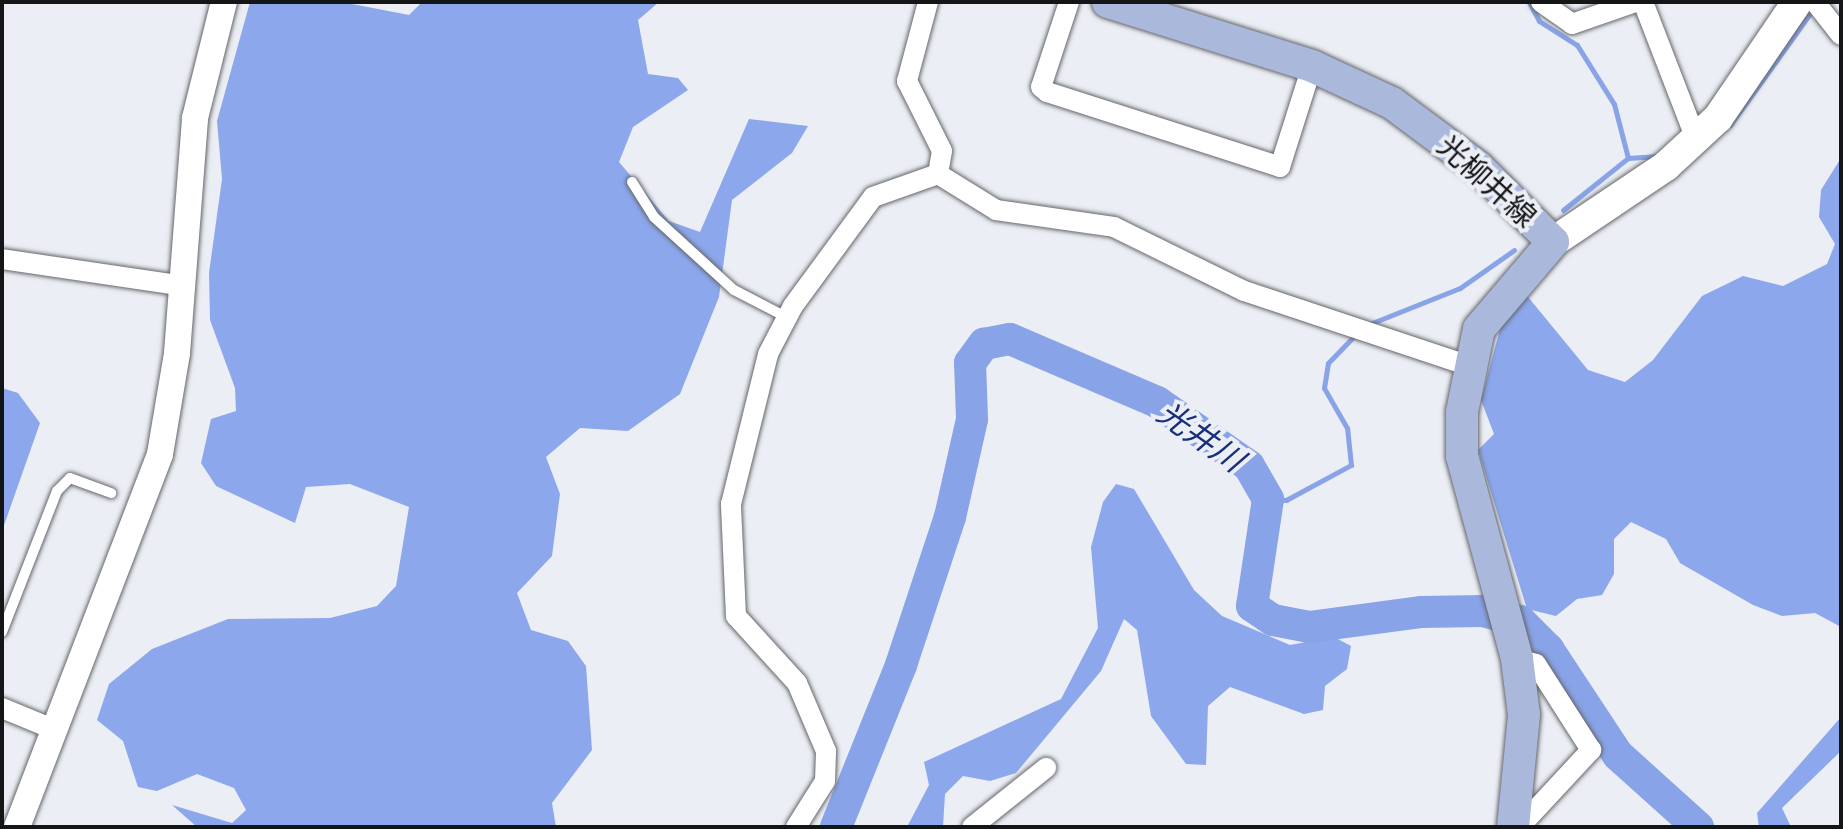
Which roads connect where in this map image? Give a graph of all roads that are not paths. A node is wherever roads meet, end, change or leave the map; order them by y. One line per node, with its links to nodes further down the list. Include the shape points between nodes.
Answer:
1 (224, 2): 17 (street, via 195,118)
2 (928, 2): 13 (street, via 907,81 942,151)
3 (1069, 2): 11 (street, via 1041,87 1047,92 1280,167)
4 (1108, 2): 11 (main road, 光柳井線)
5 (1541, 2): 6 (street, via 1572,24)
6 (1635, 2)
7 (1643, 2): 12 (street)
8 (1797, 2): 12 (main road, via 1735,97)
9 (1815, 2): 10 (street)
10 (1841, 35)
11 (1312, 66): 15 (main road, 光柳井線, via 1434,132)
12 (1696, 139): 15 (main road)
13 (938, 174): 18 (street, via 873,197); 19 (street, via 996,210 1114,227 1244,291)
14 (632, 182): 18 (lane, via 654,217 734,290)
15 (1553, 242): 19 (main road, 光柳井線, via 1493,304)
16 (2, 259): 17 (street)
17 (184, 286): 24 (street, via 160,454)
18 (786, 317): 28 (street, via 750,410 729,531 736,616 797,683 826,751 825,781)
19 (1467, 365): 22 (main road, 光柳井線, via 1462,456)
20 (111, 493): 21 (lane, via 70,478 57,491)
21 (2, 632)
22 (1517, 659): 26 (main road, 光柳井線, via 1524,715); 26 (street, via 1536,664 1591,750 1526,820)
23 (2, 708): 24 (street)
24 (55, 730): 27 (street)
25 (1046, 768): 29 (street)
26 (1514, 825)
27 (17, 827)
28 (796, 827)
29 (972, 827)

